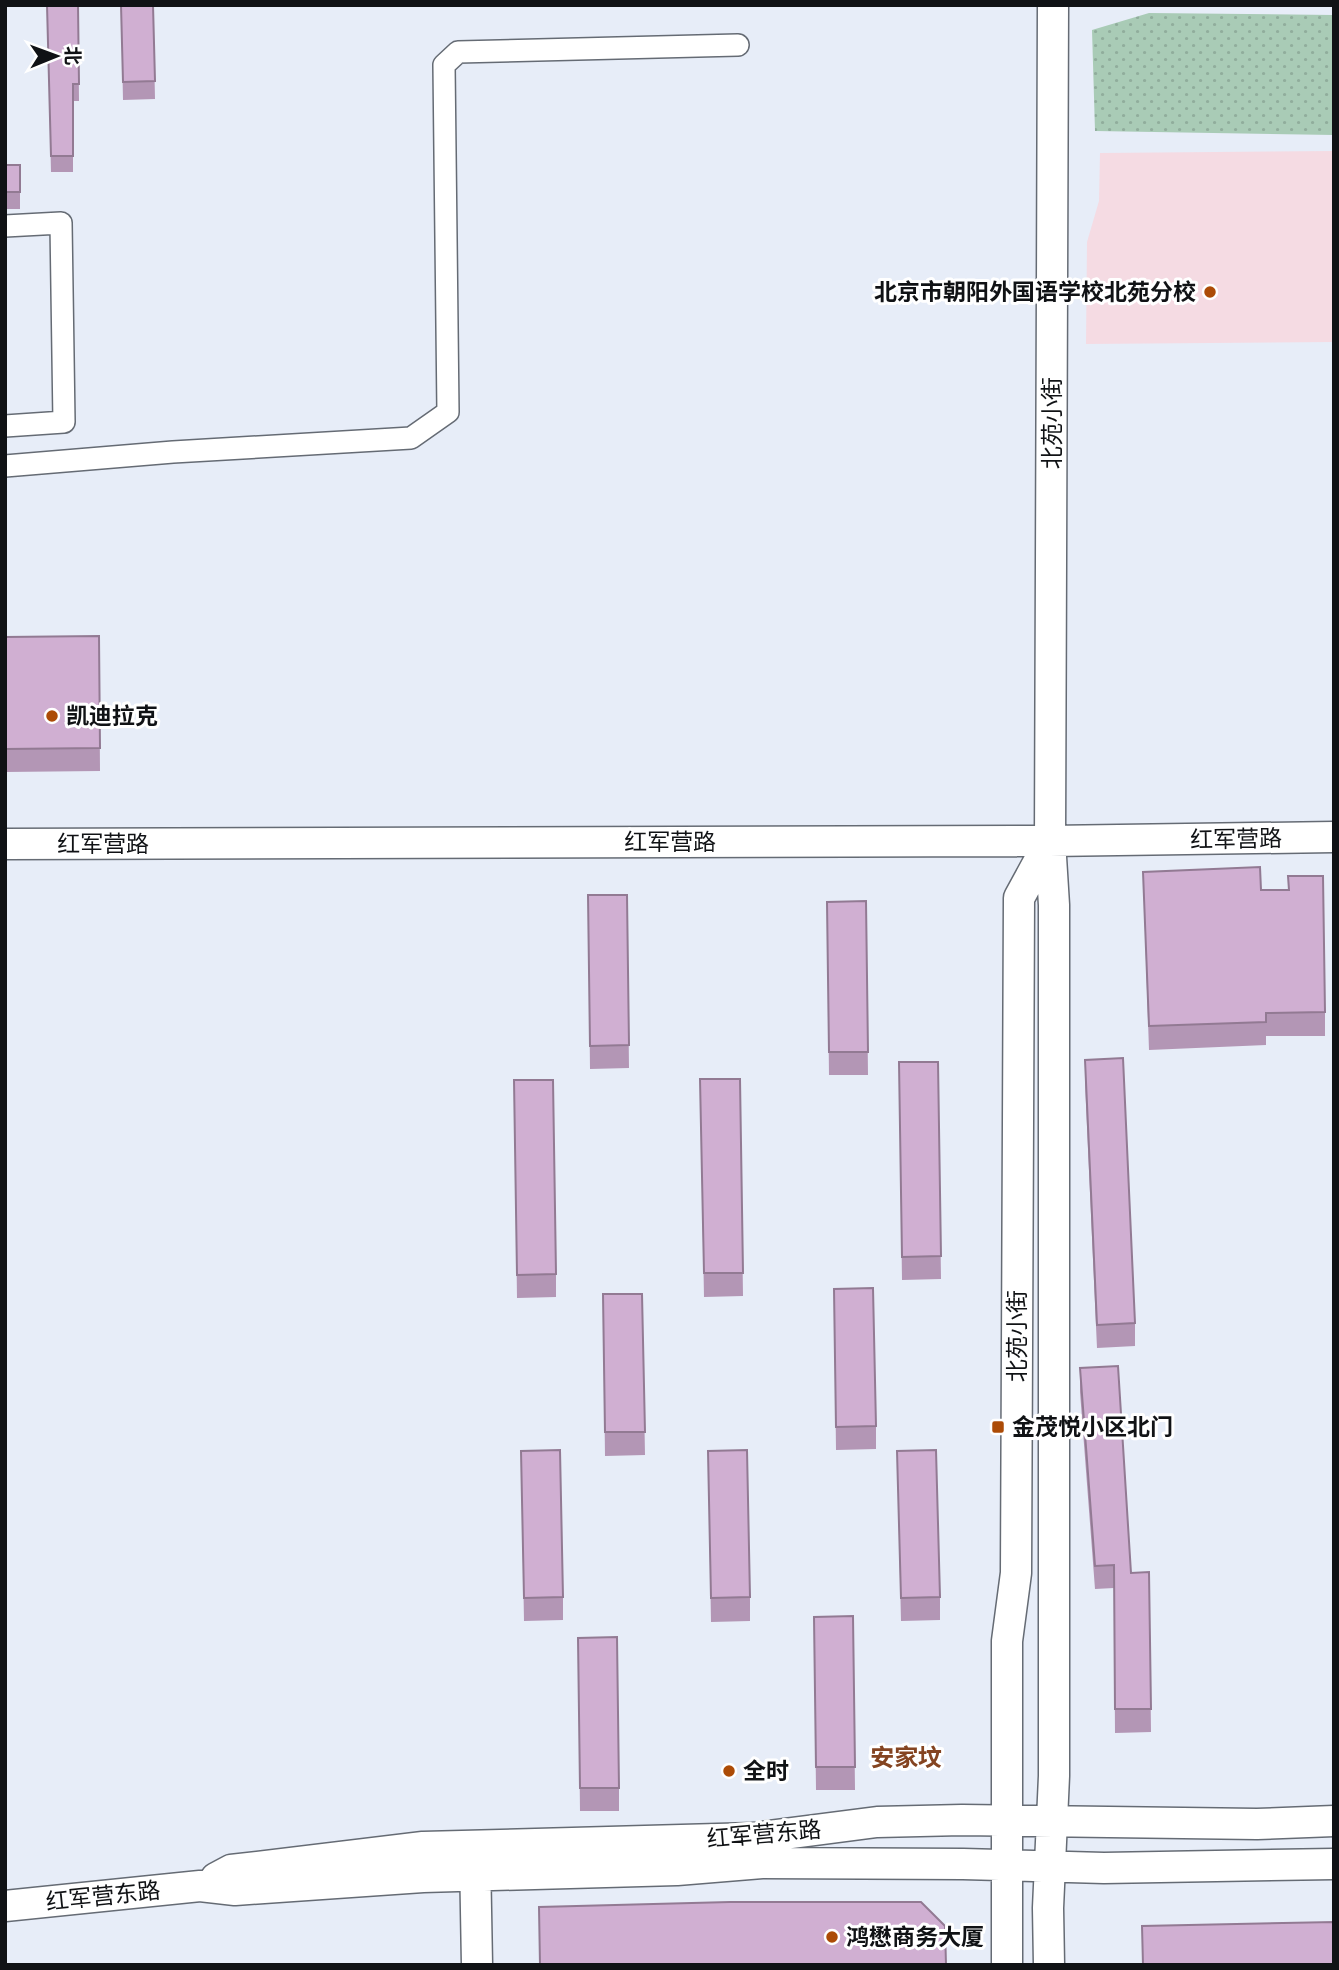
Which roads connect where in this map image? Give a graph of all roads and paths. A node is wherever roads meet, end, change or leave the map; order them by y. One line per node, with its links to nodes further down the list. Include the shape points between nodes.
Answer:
1 (1053, 5): 7 (street, 北苑小街)
2 (738, 46): 5 (street, via 458,52 444,65 448,412 411,438)
3 (5, 226): 4 (street, via 61,223 64,422)
4 (5, 426)
5 (5, 466)
6 (1334, 837): 7 (street, 红军营路)
7 (1050, 841): 8 (street, 红军营路); 9 (street, 北苑小街, via 1019,898 1016,1573 1007,1641); 10 (street, 北苑小街, via 1054,905)
8 (5, 844)
9 (1006, 1820): 10 (street, 红军营东路); 12 (street, 红军营东路, via 877,1822 754,1838); 14 (street, 北苑小街)
10 (1052, 1821): 11 (street, 红军营东路); 15 (street, 北苑小街)
11 (1334, 1821)
12 (475, 1845): 16 (street); 17 (street, 红军营东路, via 231,1870)
13 (1334, 1864): 15 (street, 红军营东路)
14 (1006, 1865): 15 (street, 红军营东路); 16 (street, 红军营东路, via 762,1863); 20 (street, 北苑小街)
15 (1050, 1866): 21 (street, 北苑小街)
16 (475, 1876): 17 (street, 红军营东路, via 234,1890); 19 (street)
17 (200, 1886): 18 (street, 红军营东路)
18 (5, 1906)
19 (477, 1965)
20 (1007, 1965)
21 (1049, 1965)

